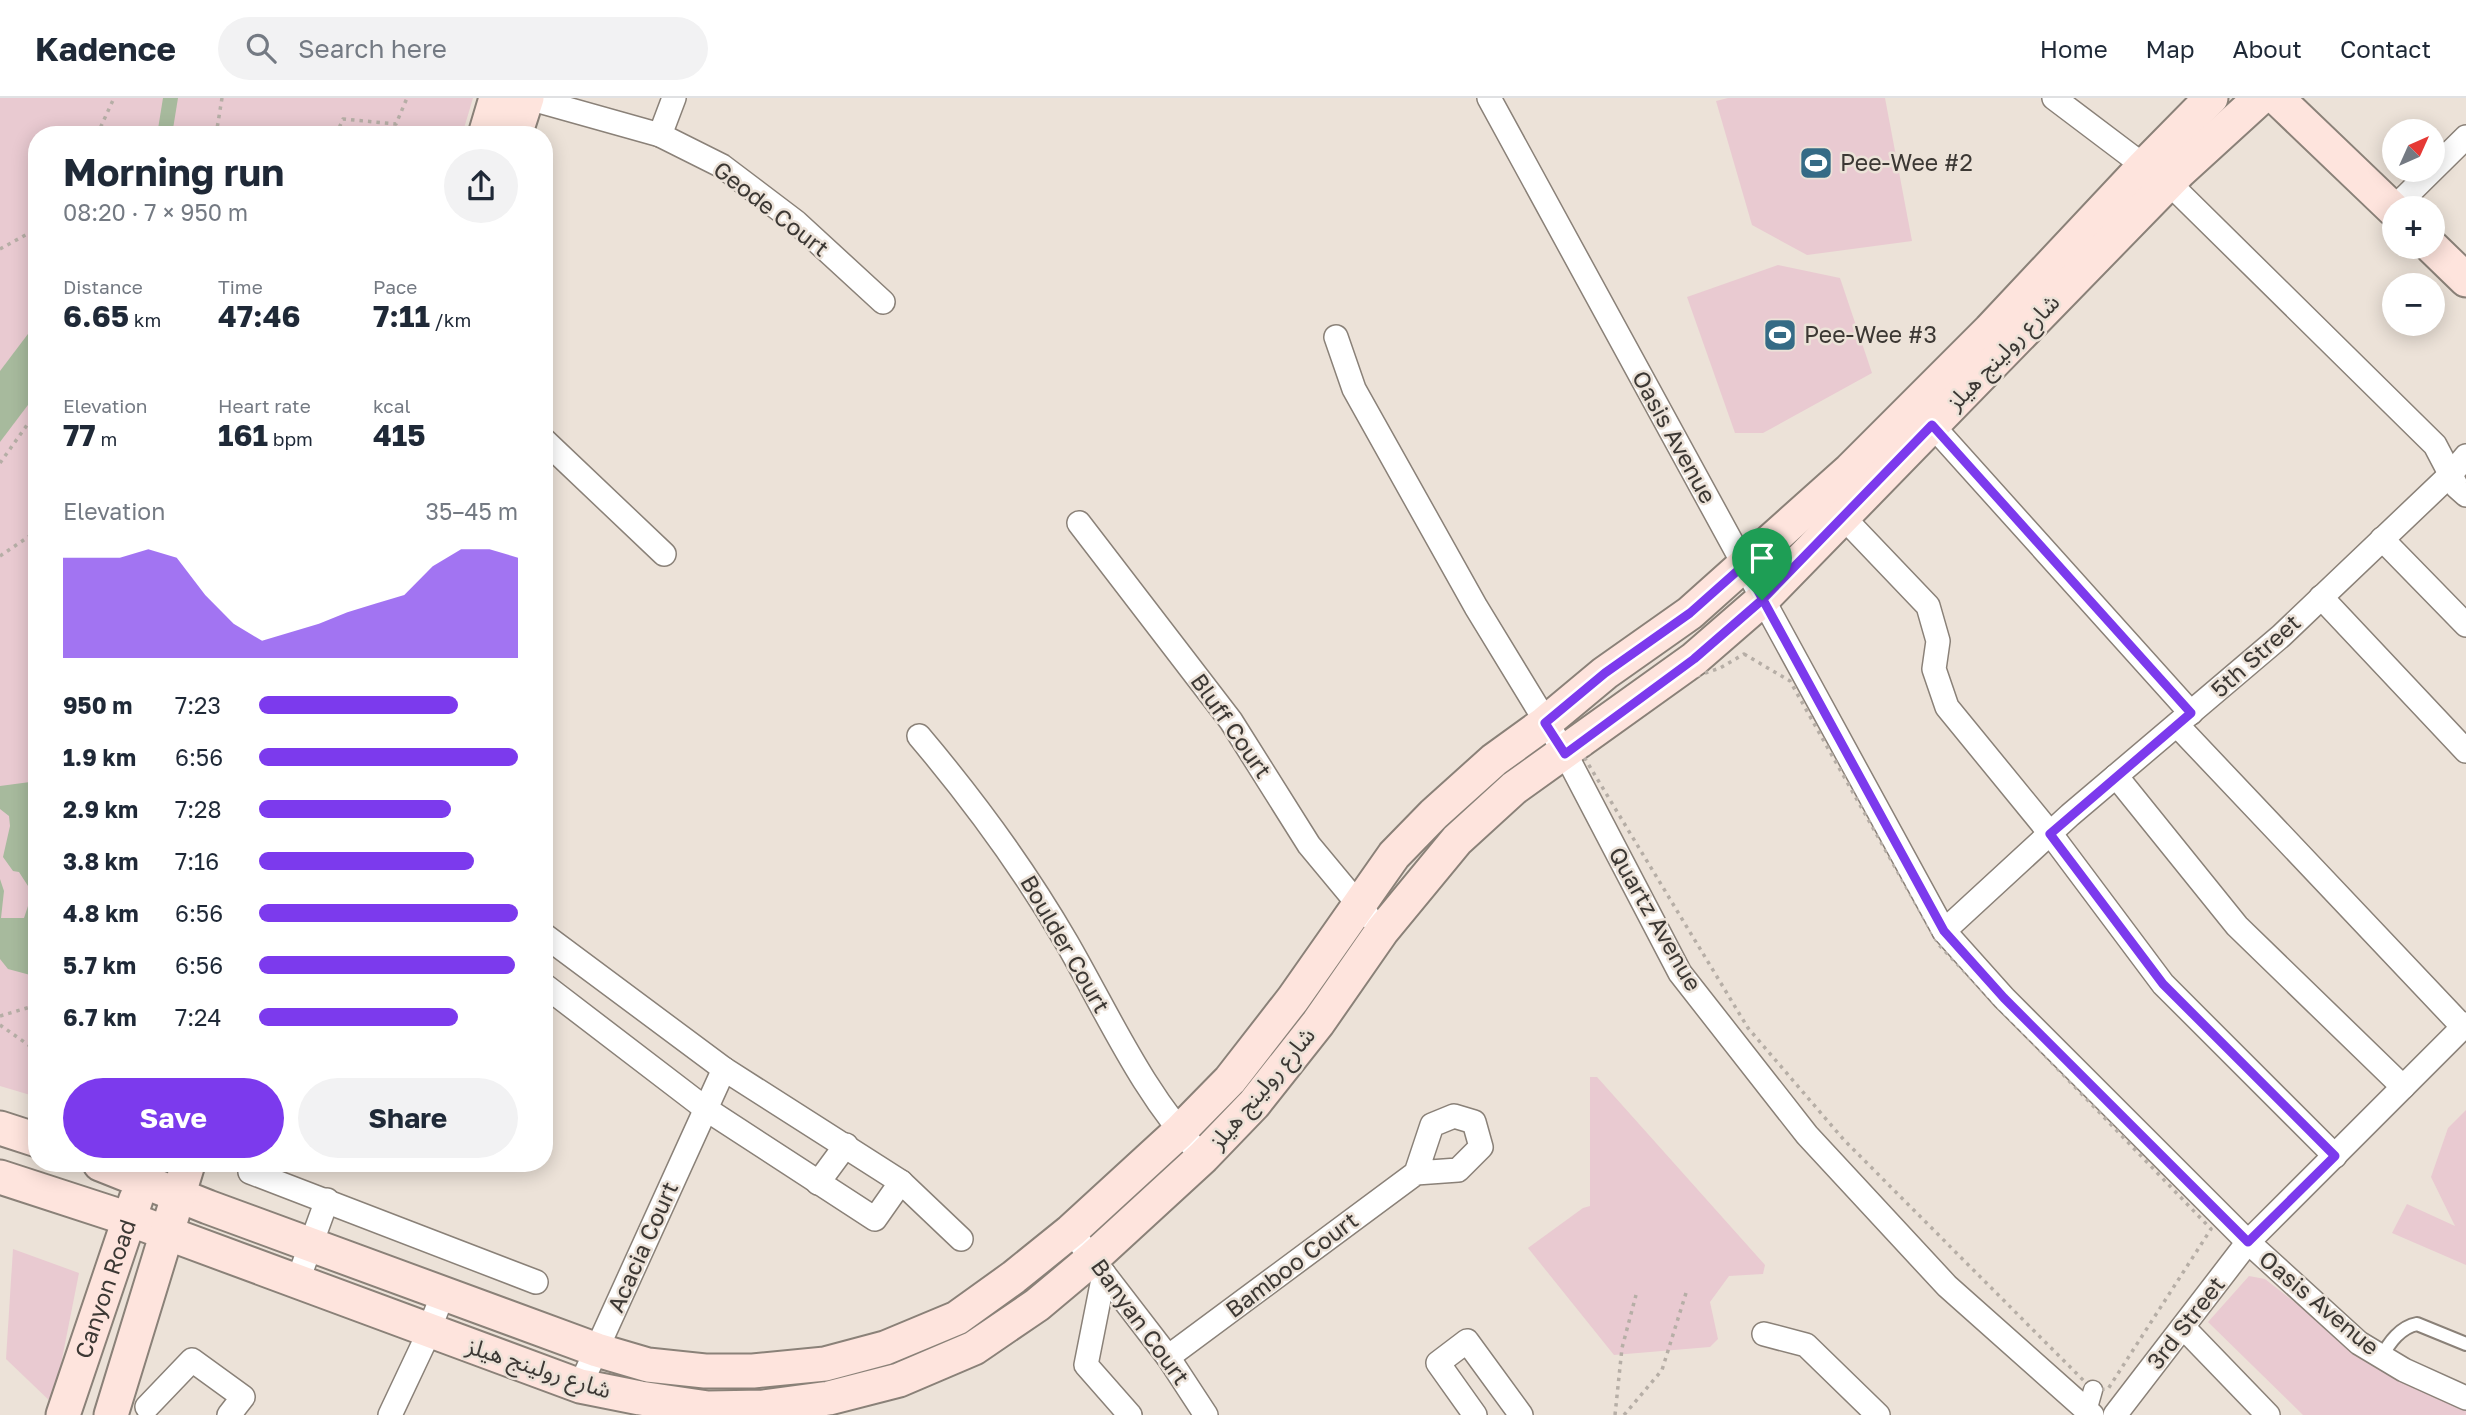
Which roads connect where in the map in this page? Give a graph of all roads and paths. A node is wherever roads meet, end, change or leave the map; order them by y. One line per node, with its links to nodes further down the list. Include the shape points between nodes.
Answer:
1 (114, 98): 12 (path)
2 (222, 98): 13 (path)
3 (407, 98): 14 (path, via 396,124 343,119)
4 (496, 98): 15 (main road)
5 (527, 98): 16 (main road); 17 (street, Geode Court)
6 (674, 98): 17 (street)
7 (1489, 98): 40 (street, Oasis Avenue)
8 (2054, 98): 19 (street)
9 (2211, 98): 19 (main road, شارع رولينج هيلز)
10 (2260, 98): 19 (main road, شارع رولينج هيلز)
11 (2277, 98): 21 (main road)
12 (101, 126)
13 (217, 126)
14 (340, 126)
15 (488, 126)
16 (518, 126)
17 (660, 135): 26 (street, Geode Court, via 722,166 796,222)
18 (2466, 138): 20 (street)
19 (2156, 174): 29 (main road, شارع رولينج هيلز); 32 (street); 40 (main road, شارع رولينج هيلز, via 1850,470)
20 (2407, 196)
21 (2382, 198)
22 (28, 234): 23 (path)
23 (0, 249)
24 (2444, 259): 25 (main road)
25 (2466, 280)
26 (883, 302)
27 (1336, 337): 45 (street, Quartz Avenue, via 1354,389)
28 (28, 424): 31 (path)
29 (1932, 425): 34 (main road, شارع رولينج هيلز); 44 (street)
30 (553, 449): 38 (street)
31 (0, 463)
32 (2458, 465): 33 (street, via 2457,487); 37 (street, 5th Street)
33 (2466, 495)
34 (1843, 517): 42 (main road, شارع رولينج هيلز); 50 (street, via 1928,606 1938,641 1934,669 1947,707)
35 (1079, 523): 51 (street, Bluff Court, via 1231,721 1309,845)
36 (28, 537): 39 (path)
37 (2382, 539): 41 (street, 5th Street); 43 (street)
38 (664, 554)
39 (0, 556)
40 (1744, 565): 42 (street, Oasis Avenue); 45 (main road, شارع رولينج هيلز, via 1690,613 1605,673)
41 (2321, 597): 44 (street, 5th Street); 47 (street)
42 (1762, 600): 48 (main road, شارع رولينج هيلز, via 1694,659); 53 (street, Oasis Avenue)
43 (2466, 625)
44 (2184, 719): 49 (street, 5th Street); 59 (street)
45 (1545, 723): 48 (street, Quartz Avenue); 51 (main road, شارع رولينج هيلز, via 1494,760 1434,814 1394,855)
46 (919, 736): 65 (street, Boulder Court, via 1018,863)
47 (2466, 751)
48 (1565, 754): 52 (main road, شارع رولينج هيلز, via 1514,788 1457,840); 102 (street, Quartz Avenue, via 1680,972 1807,1135 1947,1286)
49 (2116, 776): 50 (street, 5th Street); 62 (street, via 2237,926)
50 (2050, 834): 53 (street, 5th Street); 68 (street, via 2163,984)
51 (1358, 905): 52 (street, Bluff Court); 65 (main road, شارع رولينج هيلز, via 1238,1070)
52 (1381, 931): 69 (main road, شارع رولينج هيلز, via 1318,1023 1254,1104)
53 (1944, 931): 83 (street, Oasis Avenue, via 2004,998)
54 (553, 942): 61 (street)
55 (553, 992): 63 (street)
56 (28, 1008): 57 (path)
57 (0, 1016)
58 (0, 1025): 60 (path)
59 (2465, 1025): 62 (street, 3rd Street)
60 (28, 1045)
61 (724, 1069): 63 (street, Acacia Court); 67 (street)
62 (2403, 1087): 68 (street, 3rd Street)
63 (706, 1109): 76 (street); 95 (street, Acacia Court)
64 (0, 1128): 66 (main road)
65 (1179, 1132): 69 (street, Boulder Court); 80 (main road, شارع رولينج هيلز)
66 (28, 1137)
67 (846, 1145): 75 (street); 76 (street)
68 (2335, 1156): 83 (street, 3rd Street)
69 (1203, 1157): 85 (main road, شارع رولينج هيلز)
70 (146, 1172): 77 (main road, شارع رولينج هيلز); 79 (main road, Canyon Road)
71 (186, 1172): 77 (main road, Canyon Road)
72 (250, 1172): 78 (street)
73 (1416, 1173): 96 (street, Bamboo Court)
74 (0, 1177): 79 (main road, شارع رولينج هيلز)
75 (901, 1182): 76 (street, via 874,1219); 82 (street)
76 (818, 1184)
77 (178, 1196): 81 (main road, Canyon Road); 84 (main road, شارع رولينج هيلز)
78 (327, 1200): 84 (street); 87 (street)
79 (129, 1219): 81 (main road, شارع رولينج هيلز); 103 (main road, Canyon Road)
80 (1071, 1231): 85 (street, Banyan Court); 95 (main road, شارع رولينج هيلز, via 957,1318 885,1348 825,1364 705,1371 648,1365)
81 (166, 1233): 86 (main road, شارع رولينج هيلز); 100 (main road, Canyon Road)
82 (961, 1239)
83 (2248, 1242): 91 (street, 3rd Street); 97 (street, Oasis Avenue, via 2359,1343)
84 (313, 1244): 86 (street); 89 (main road, شارع رولينج هيلز)
85 (1099, 1266): 96 (street, Banyan Court); 101 (main road, شارع رولينج هيلز, via 974,1348); 106 (street, via 1086,1365)
86 (298, 1280): 92 (main road, شارع رولينج هيلز)
87 (536, 1282)
88 (1686, 1293): 111 (path, via 1662,1370)
89 (443, 1294): 92 (street); 95 (main road, شارع رولينج هيلز)
90 (1636, 1295): 110 (path, via 1622,1348)
91 (2183, 1328): 113 (street, 3rd Street); 114 (street)
92 (428, 1331): 98 (main road, شارع رولينج هيلز); 105 (street)
93 (1764, 1335): 112 (street, via 1806,1345)
94 (2466, 1344): 97 (lane, via 2409,1325)
95 (597, 1350): 98 (street, Acacia Court)
96 (1168, 1357): 107 (street, Banyan Court)
97 (2382, 1357): 99 (street, Oasis Avenue)
98 (580, 1386): 101 (main road, شارع رولينج هيلز, via 708,1408)
99 (2466, 1398)
100 (134, 1407): 104 (street, via 192,1360 243,1397)
101 (835, 1407)
102 (2090, 1408): 102 (path, via 1844,1140 1748,1028 1584,757 1673,684 1720,668 1744,654 1790,681 1939,945 2211,1229 2108,1390)
103 (63, 1415)
104 (229, 1415)
105 (390, 1415)
106 (1130, 1415)
107 (1206, 1415)
108 (1475, 1415): 109 (street, via 1438,1363 1467,1340)
109 (1521, 1415)
110 (1615, 1415)
111 (1624, 1415)
112 (1878, 1415)
113 (2115, 1415)
114 (2268, 1415)

